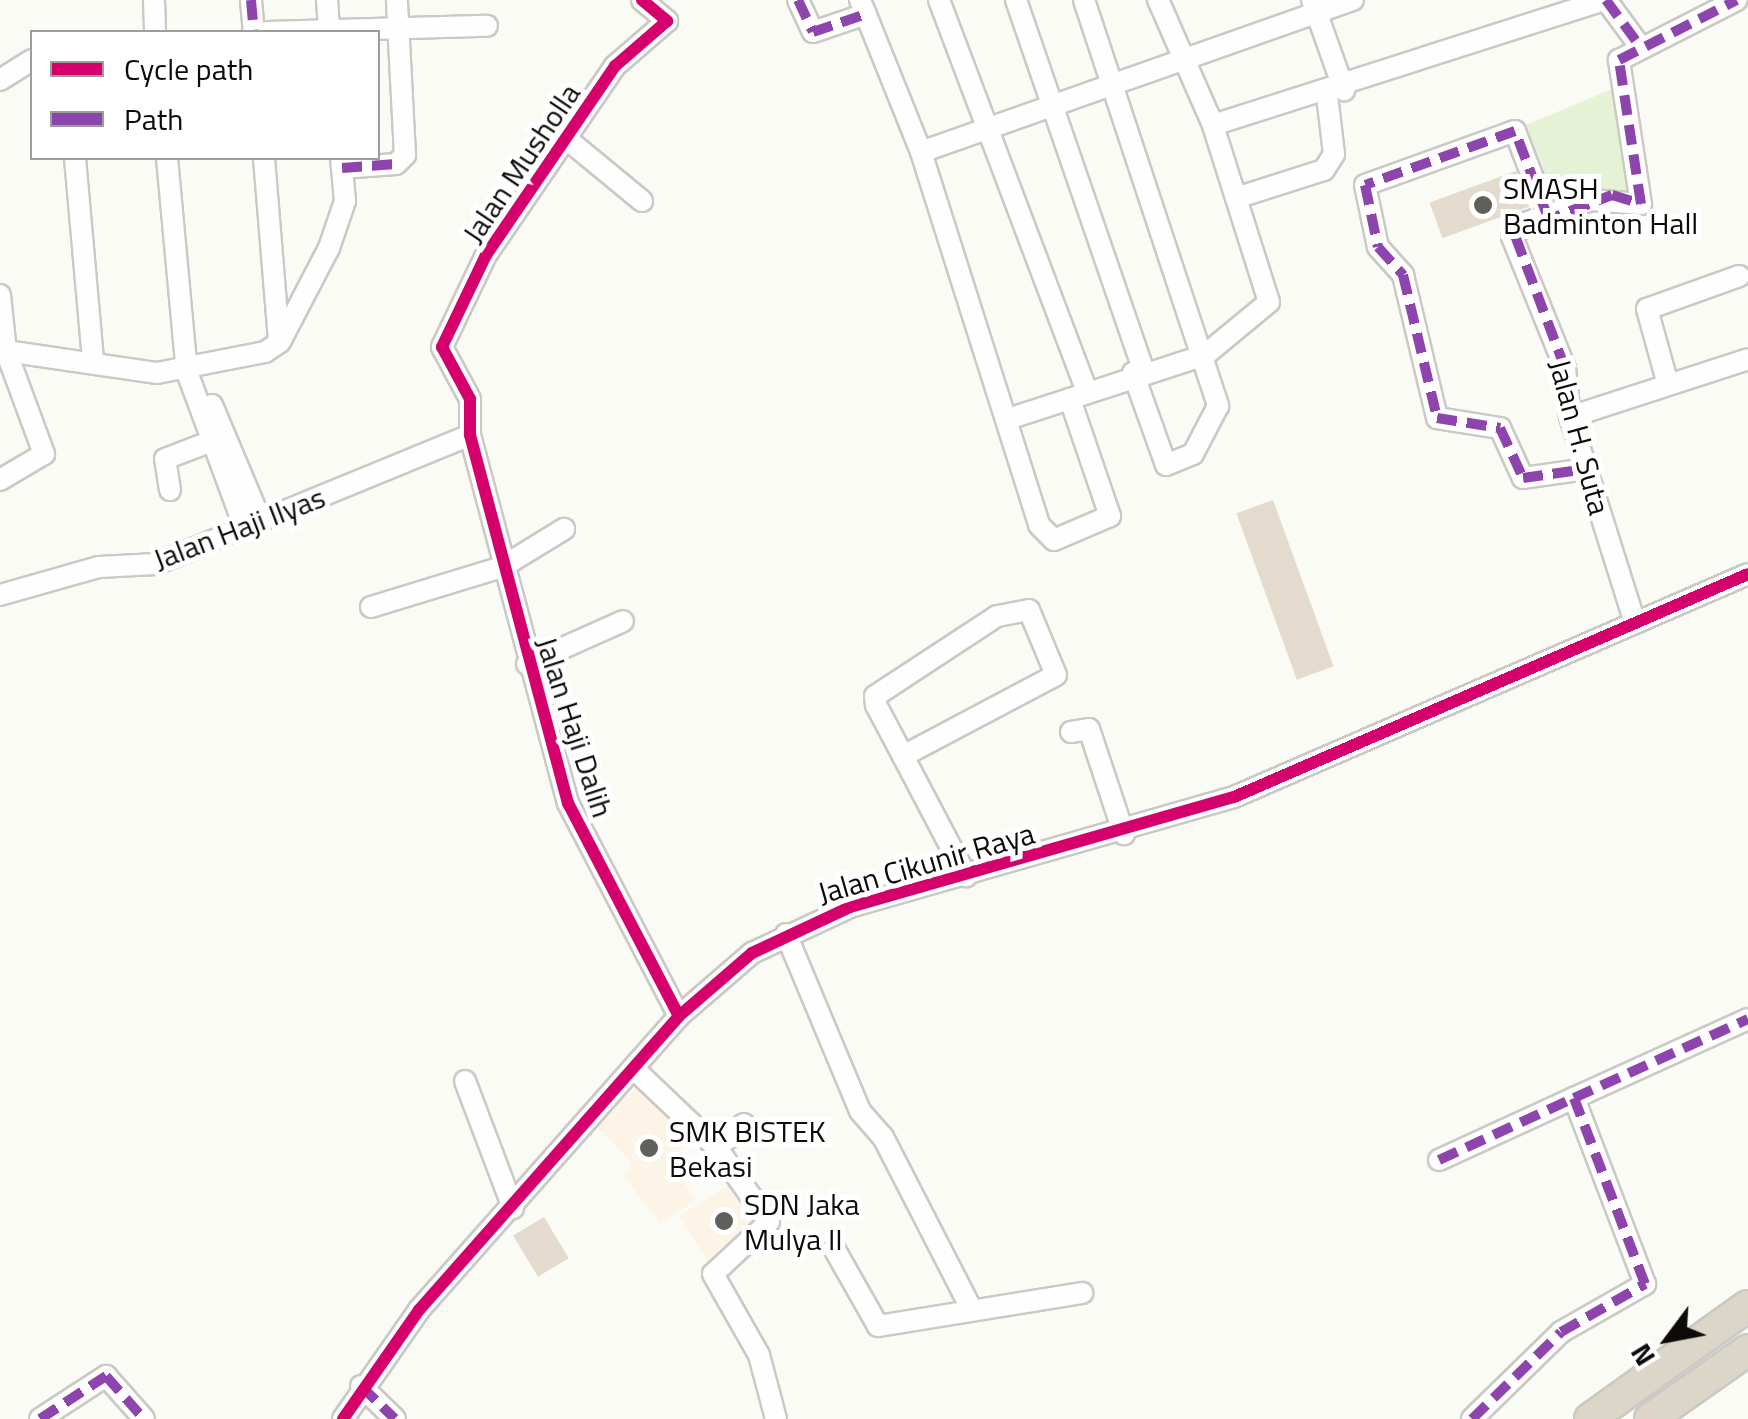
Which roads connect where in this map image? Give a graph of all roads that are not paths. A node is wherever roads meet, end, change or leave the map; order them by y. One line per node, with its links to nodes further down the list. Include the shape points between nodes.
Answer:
1 (154, 0): 19 (street)
2 (163, 0): 20 (street)
3 (251, 0): 21 (street)
4 (326, 0): 22 (street)
5 (397, 0): 17 (street)
6 (642, 0): 32 (street, Jalan Musholla, via 667,21 615,66)
7 (798, 0): 15 (street, via 812,32)
8 (939, 0): 31 (street)
9 (1016, 0): 29 (street)
10 (1084, 0): 27 (street)
11 (1158, 0): 24 (street)
12 (1353, 0): 16 (street)
13 (1605, 0): 23 (street); 28 (street)
14 (1737, 0): 23 (street, via 1702,26)
15 (863, 7): 33 (street)
16 (1314, 8): 24 (street); 28 (street)
17 (397, 23): 18 (street); 22 (street); 38 (street, via 402,162)
18 (487, 26)
19 (155, 30)
20 (165, 30)
21 (254, 30)
22 (329, 30)
23 (1639, 45): 41 (street, via 1619,70 1644,199 1629,207 1612,195)
24 (1188, 59): 27 (street); 30 (street)
25 (30, 61): 26 (street)
26 (0, 80)
27 (1117, 85): 29 (street); 46 (street)
28 (1336, 93): 30 (street); 39 (street, via 1334,154 1324,170)
29 (1052, 110): 31 (street); 50 (street)
30 (1213, 125): 39 (street)
31 (990, 131): 33 (street); 52 (street)
32 (568, 140): 40 (street, via 610,166); 55 (street, Jalan Musholla, via 486,255 442,347 470,399)
33 (920, 152): 54 (street)
34 (75, 160): 47 (street)
35 (166, 160): 49 (street)
36 (176, 160): 49 (street)
37 (264, 160): 44 (street)
38 (342, 163): 44 (street, via 342,215)
39 (1236, 198): 46 (street, via 1269,302)
40 (642, 202)
41 (1548, 215): 53 (street, Jalan H. Suta, via 1518,229 1512,244 1565,368); 57 (street, via 1510,130 1365,185 1378,248 1403,275 1437,418 1500,428 1522,478)
42 (1739, 276): 51 (street, via 1650,303)
43 (0, 295): 45 (street)
44 (280, 342): 49 (street)
45 (3, 347): 47 (street); 58 (street, via 44,454)
46 (1205, 355): 50 (street); 50 (street, via 1218,412 1205,442 1166,465)
47 (93, 358): 49 (street)
48 (1748, 360): 51 (street)
49 (192, 371): 56 (street); 60 (street)
50 (1138, 371): 52 (street)
51 (1667, 381): 53 (street)
52 (1079, 395): 54 (street); 54 (street, via 1110,516 1065,538 1046,536 1039,525)
53 (1570, 417): 57 (street, Jalan H. Suta)
54 (1008, 418)
55 (470, 435): 60 (street, Jalan Haji Ilyas); 62 (street, Jalan Haji Dalih)
56 (212, 441): 59 (street, via 164,458); 60 (street)
57 (1586, 469): 67 (street, Jalan H. Suta)
58 (0, 480)
59 (170, 490)
60 (252, 522): 64 (street, Jalan Haji Ilyas, via 156,564 99,567)
61 (564, 529): 62 (street)
62 (502, 567): 65 (street); 68 (street, Jalan Haji Dalih)
63 (1748, 574): 67 (street, Jalan Cikunir Raya)
64 (0, 594)
65 (372, 606)
66 (623, 621): 68 (street)
67 (1635, 623): 71 (street, Jalan Cikunir Raya, via 1234,797)
68 (527, 664): 74 (street, Jalan Haji Dalih, via 568,803)
69 (1071, 732): 71 (street, via 1089,730)
70 (903, 756): 70 (street, via 876,693 998,616 1029,610 1056,675); 72 (street)
71 (1124, 834): 72 (street, Jalan Cikunir Raya)
72 (966, 876): 73 (street, Jalan Cikunir Raya)
73 (786, 934): 74 (street, Jalan Cikunir Raya); 85 (street, via 860,1110 883,1137)
74 (679, 1016): 76 (street, Jalan Cikunir Raya)
75 (1748, 1019): 78 (street)
76 (634, 1069): 80 (street); 82 (street, Jalan Cikunir Raya)
77 (465, 1081): 82 (street)
78 (1574, 1098): 81 (street); 94 (street, via 1645,1284 1561,1332)
79 (744, 1124): 80 (street)
80 (716, 1148): 93 (street, via 769,1222 714,1274 759,1355)
81 (1439, 1160)
82 (512, 1208): 88 (street, Jalan Cikunir Raya)
83 (835, 1250): 85 (street, via 870,1323)
84 (1082, 1293): 85 (street)
85 (970, 1306)
86 (1748, 1306): 95 (highway)
87 (1748, 1350): 96 (highway)
88 (361, 1386): 91 (street, Jalan Cikunir Raya); 92 (street)
89 (40, 1419): 90 (street, via 106,1376)
90 (144, 1419)
91 (343, 1419)
92 (395, 1419)
93 (776, 1419)
94 (1472, 1419)
95 (1590, 1419)
96 (1650, 1419)

